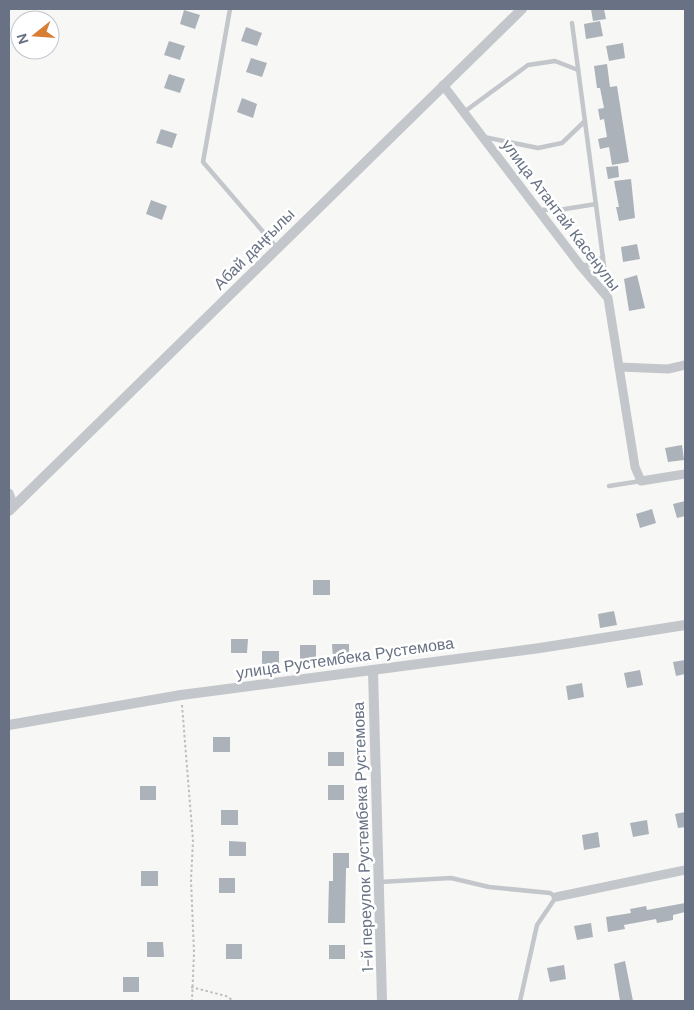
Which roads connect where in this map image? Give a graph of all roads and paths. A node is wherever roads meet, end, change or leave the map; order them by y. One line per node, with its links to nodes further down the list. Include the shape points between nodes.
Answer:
1 (230, 9): 11 (lane, via 203,162)
2 (522, 9): 5 (street, Абай даңғылы)
3 (572, 23): 4 (lane)
4 (578, 70): 6 (lane, via 555,60 528,65); 7 (lane)
5 (443, 85): 6 (street, улица Атантай Касенулы); 11 (street, Абай даңғылы)
6 (464, 112): 8 (street, улица Атантай Касенулы)
7 (585, 121): 8 (lane, via 562,143 538,148); 9 (lane)
8 (482, 137): 10 (street, улица Атантай Касенулы)
9 (596, 204): 10 (lane, via 565,210); 12 (lane)
10 (538, 210): 13 (street, улица Атантай Касенулы)
11 (277, 248): 21 (street, Абай даңғылы)
12 (603, 256): 13 (lane, via 594,265); 14 (lane)
13 (580, 265): 14 (street, улица Атантай Касенулы)
14 (608, 298): 16 (street, улица Атантай Касенулы)
15 (685, 366): 16 (street)
16 (619, 368): 18 (street, улица Атантай Касенулы, via 635,467)
17 (685, 474): 18 (street)
18 (641, 480): 19 (lane)
19 (609, 486)
20 (9, 494): 21 (street)
21 (11, 508)
22 (685, 625): 23 (street, улица Рустембека Рустемова)
23 (373, 671): 24 (street, улица Рустембека Рустемова); 27 (street, 1-й переулок Рустембека Рустемова)
24 (181, 695): 25 (street, улица Рустембека Рустемова); 29 (path, via 193,841 194,952)
25 (9, 725)
26 (685, 870): 28 (street)
27 (380, 882): 28 (lane, via 451,878 489,887 550,893); 32 (street, 1-й переулок Рустембека Рустемова)
28 (556, 897): 33 (lane, via 537,925)
29 (191, 987): 30 (path); 31 (path)
30 (192, 1001)
31 (234, 1001)
32 (382, 1001)
33 (520, 1001)

